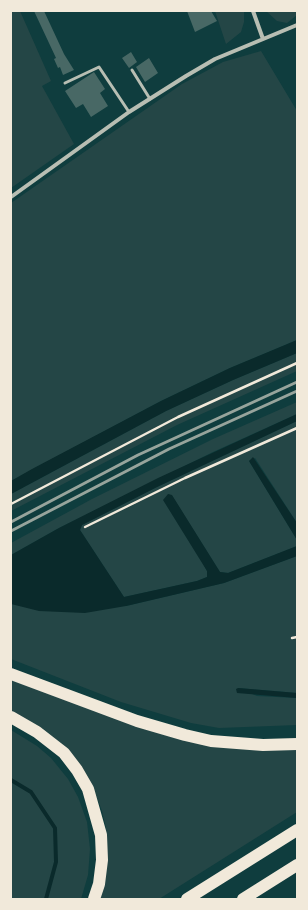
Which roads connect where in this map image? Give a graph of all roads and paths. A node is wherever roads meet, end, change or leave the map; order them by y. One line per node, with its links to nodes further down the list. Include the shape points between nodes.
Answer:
1 (253, 11): 3 (street)
2 (297, 25): 3 (street)
3 (263, 39): 6 (street, via 215,59)
4 (132, 70): 6 (lane)
5 (65, 83): 7 (lane, via 99,67)
6 (150, 99): 7 (street)
7 (129, 112): 8 (street)
8 (11, 197)
9 (297, 363): 11 (path, via 178,417)
10 (297, 428): 12 (path, via 185,478)
11 (11, 504)
12 (85, 527)
13 (297, 637): 14 (path)
14 (292, 638)
15 (11, 674): 17 (highway, via 137,721 198,738 263,746)
16 (11, 718): 20 (highway, via 37,732 64,753 88,789 101,836 102,860)
17 (297, 744)
18 (297, 830): 21 (highway)
19 (297, 865): 22 (highway)
20 (94, 899)
21 (187, 899)
22 (243, 899)

